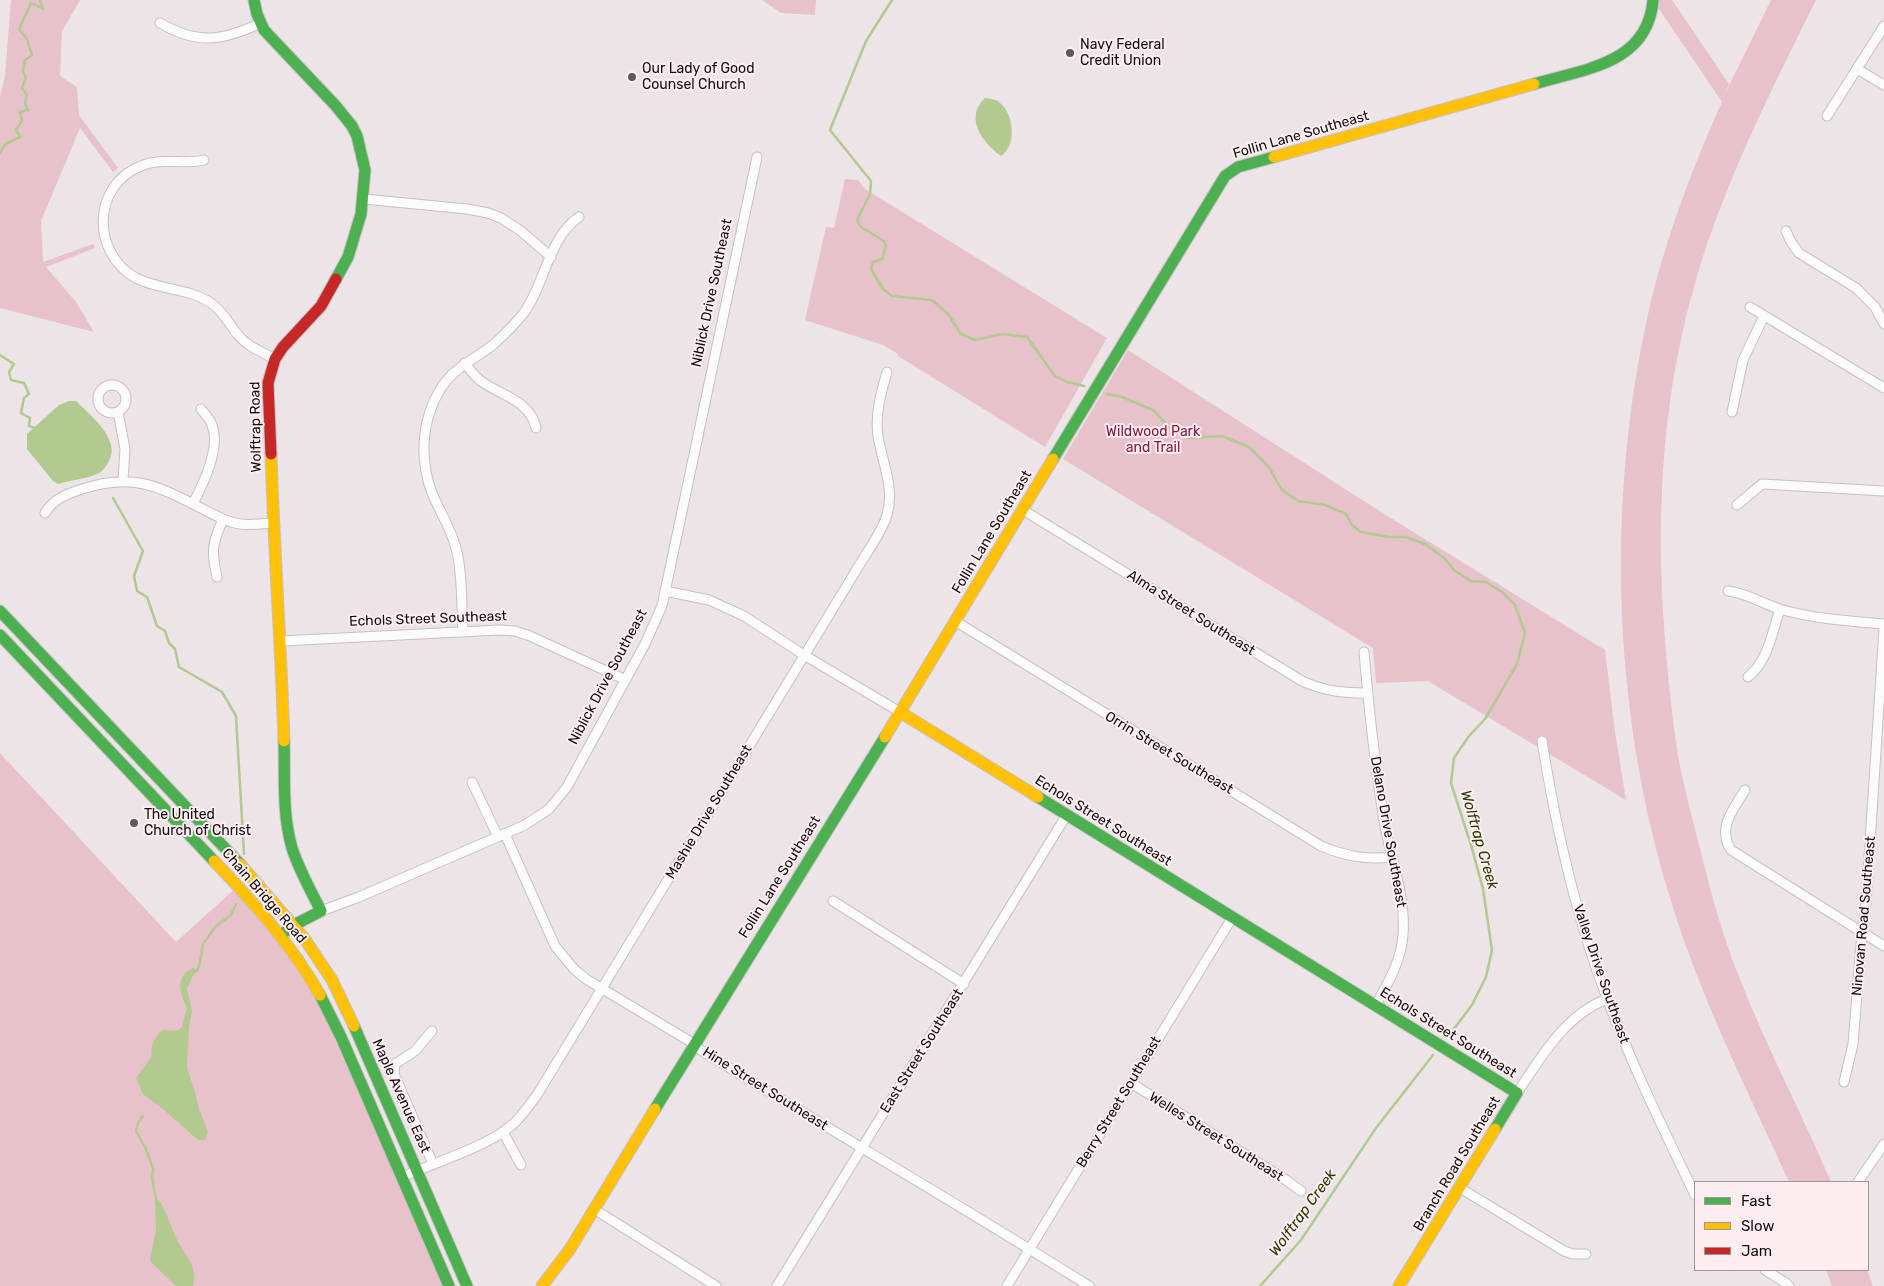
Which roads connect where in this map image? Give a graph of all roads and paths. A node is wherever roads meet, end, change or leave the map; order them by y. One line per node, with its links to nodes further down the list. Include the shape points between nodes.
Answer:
1 (254, 0): 4 (street, Wolftrap Road)
2 (1653, 0): 30 (street, Follin Lane Southeast, via 1642,36 1628,51 1603,64 1238,167 1224,176)
3 (160, 23): 4 (street, via 184,35 212,39 237,34)
4 (261, 23): 11 (street, Wolftrap Road, via 352,126 362,155)
5 (1884, 26): 6 (street)
6 (1858, 69): 7 (street); 8 (street)
7 (1884, 85)
8 (1827, 116)
9 (757, 157): 35 (street, Niblick Drive Southeast)
10 (204, 160): 18 (street, via 185,163 156,161 126,174 112,190 104,210 103,233 107,246 120,266 137,278 211,303 244,342)
11 (364, 198): 14 (street, via 488,213 522,231); 18 (street, Wolftrap Road, via 340,275 321,306)
12 (579, 217): 14 (street, via 560,236)
13 (1786, 231): 17 (street, via 1799,252 1863,294 1875,306)
14 (551, 257): 19 (street, via 523,314 493,344)
15 (1750, 307): 16 (street)
16 (1764, 316): 21 (street); 24 (street, via 1743,360)
17 (1884, 324)
18 (275, 359): 33 (street, Wolftrap Road, via 268,383)
19 (465, 363): 25 (street, via 479,380 522,404); 42 (street, via 447,381 433,406 423,454 428,482 456,549)
20 (887, 372): 46 (street, Mashie Drive Southeast, via 877,420 889,490 887,515 868,552)
21 (1884, 388)
22 (201, 409): 28 (street, via 213,427 214,440 208,471)
23 (118, 412): 26 (street, via 124,449)
24 (1732, 412)
25 (536, 428)
26 (123, 481): 28 (street, via 152,485); 31 (street, via 68,493 49,506)
27 (1884, 491): 29 (street, via 1762,484)
28 (194, 504): 32 (street)
29 (1737, 505)
30 (1023, 510): 39 (street, Follin Lane Southeast); 49 (street, Alma Street Southeast, via 1302,681 1338,693)
31 (45, 513)
32 (223, 519): 33 (street, via 248,524); 34 (street, via 212,557)
33 (273, 523): 44 (street, Wolftrap Road)
34 (217, 577)
35 (666, 591): 46 (street, Echols Street Southeast, via 725,606); 48 (street, Niblick Drive Southeast, via 658,616)
36 (1728, 591): 37 (street)
37 (1780, 609): 40 (street); 47 (street, via 1765,657)
38 (1, 615): 61 (street, Chain Bridge Road, via 254,879)
39 (955, 621): 50 (street, Follin Lane Southeast); 57 (street, Orrin Street Southeast, via 1321,846 1352,857)
40 (1884, 624)
41 (1884, 629): 52 (street, Ninovan Road Southeast)
42 (463, 632): 44 (street, Echols Street Southeast); 48 (street, Echols Street Southeast, via 515,631)
43 (0, 635): 63 (street, Chain Bridge Road, via 253,902)
44 (281, 641): 59 (street, Wolftrap Road, via 288,835)
45 (1364, 652): 49 (street, Delano Drive Southeast)
46 (804, 655): 50 (street, Echols Street Southeast); 66 (street, Mashie Drive Southeast)
47 (1748, 677)
48 (626, 680): 56 (street, Niblick Drive Southeast, via 560,798 539,817)
49 (1367, 693): 57 (street, Delano Drive Southeast)
50 (900, 712): 55 (street, Echols Street Southeast); 70 (street, Follin Lane Southeast)
51 (1542, 741): 67 (street, Valley Drive Southeast, via 1571,885)
52 (1880, 752): 62 (street, Ninovan Road Southeast)
53 (472, 782): 56 (street, Hine Street Southeast)
54 (1745, 790): 62 (street, via 1721,837 1738,856)
55 (1066, 816): 60 (street, Echols Street Southeast); 65 (street, East Street Southeast)
56 (502, 835): 59 (street, Niblick Drive Southeast); 66 (street, Hine Street Southeast, via 556,946 574,969)
57 (1392, 857): 68 (street, Delano Drive Southeast, via 1402,906 1403,936 1396,967)
58 (833, 901): 65 (street)
59 (321, 911): 61 (street, Niblick Drive Southeast)
60 (1232, 918): 68 (street, Echols Street Southeast); 72 (street, Berry Street Southeast)
61 (294, 925): 63 (street, Niblick Drive Southeast); 79 (street, Maple Avenue East, via 332,980)
62 (1862, 932): 64 (street); 71 (street, Ninovan Road Southeast, via 1853,1044)
63 (280, 935): 80 (street, Chain Bridge Road, via 312,979 326,1006)
64 (1884, 946)
65 (964, 984): 76 (street, East Street Southeast)
66 (602, 987): 70 (street, Hine Street Southeast); 74 (street, Mashie Drive Southeast, via 524,1113)
67 (1607, 999): 73 (street, Branch Road Southeast, via 1587,1008 1560,1033); 84 (street, Valley Drive Southeast, via 1642,1085)
68 (1375, 1006): 73 (street, Echols Street Southeast)
69 (432, 1031): 77 (street, via 415,1051 395,1064 394,1074)
70 (694, 1046): 76 (street, Hine Street Southeast); 85 (street, Follin Lane Southeast)
71 (1844, 1082)
72 (1131, 1083): 83 (street, Welles Street Southeast); 86 (street, Berry Street Southeast)
73 (1518, 1093): 82 (street, Branch Road Southeast)
74 (503, 1132): 77 (street, Mashie Drive Southeast); 78 (street)
75 (1884, 1144): 81 (street)
76 (862, 1147): 86 (street, Hine Street Southeast); 94 (street, East Street Southeast)
77 (433, 1164): 79 (street, Mashie Drive Southeast)
78 (521, 1165)
79 (417, 1170): 80 (street, Mashie Drive Southeast); 92 (street, Maple Avenue East)
80 (402, 1177): 91 (street, Chain Bridge Road)
81 (1859, 1181)
82 (1460, 1188): 87 (street, via 1564,1251); 90 (street, Branch Road Southeast)
83 (1301, 1191)
84 (1694, 1193)
85 (594, 1209): 89 (street, Follin Lane Southeast); 93 (street)
86 (1029, 1250): 95 (street, Berry Street Southeast); 96 (street, Hine Street Southeast)
87 (1586, 1254)
88 (1767, 1271): 97 (street)
89 (546, 1284)
90 (1402, 1285)
91 (449, 1286)
92 (467, 1286)
93 (716, 1286)
94 (777, 1286)
95 (1007, 1286)
96 (1089, 1286)
97 (1789, 1286)

